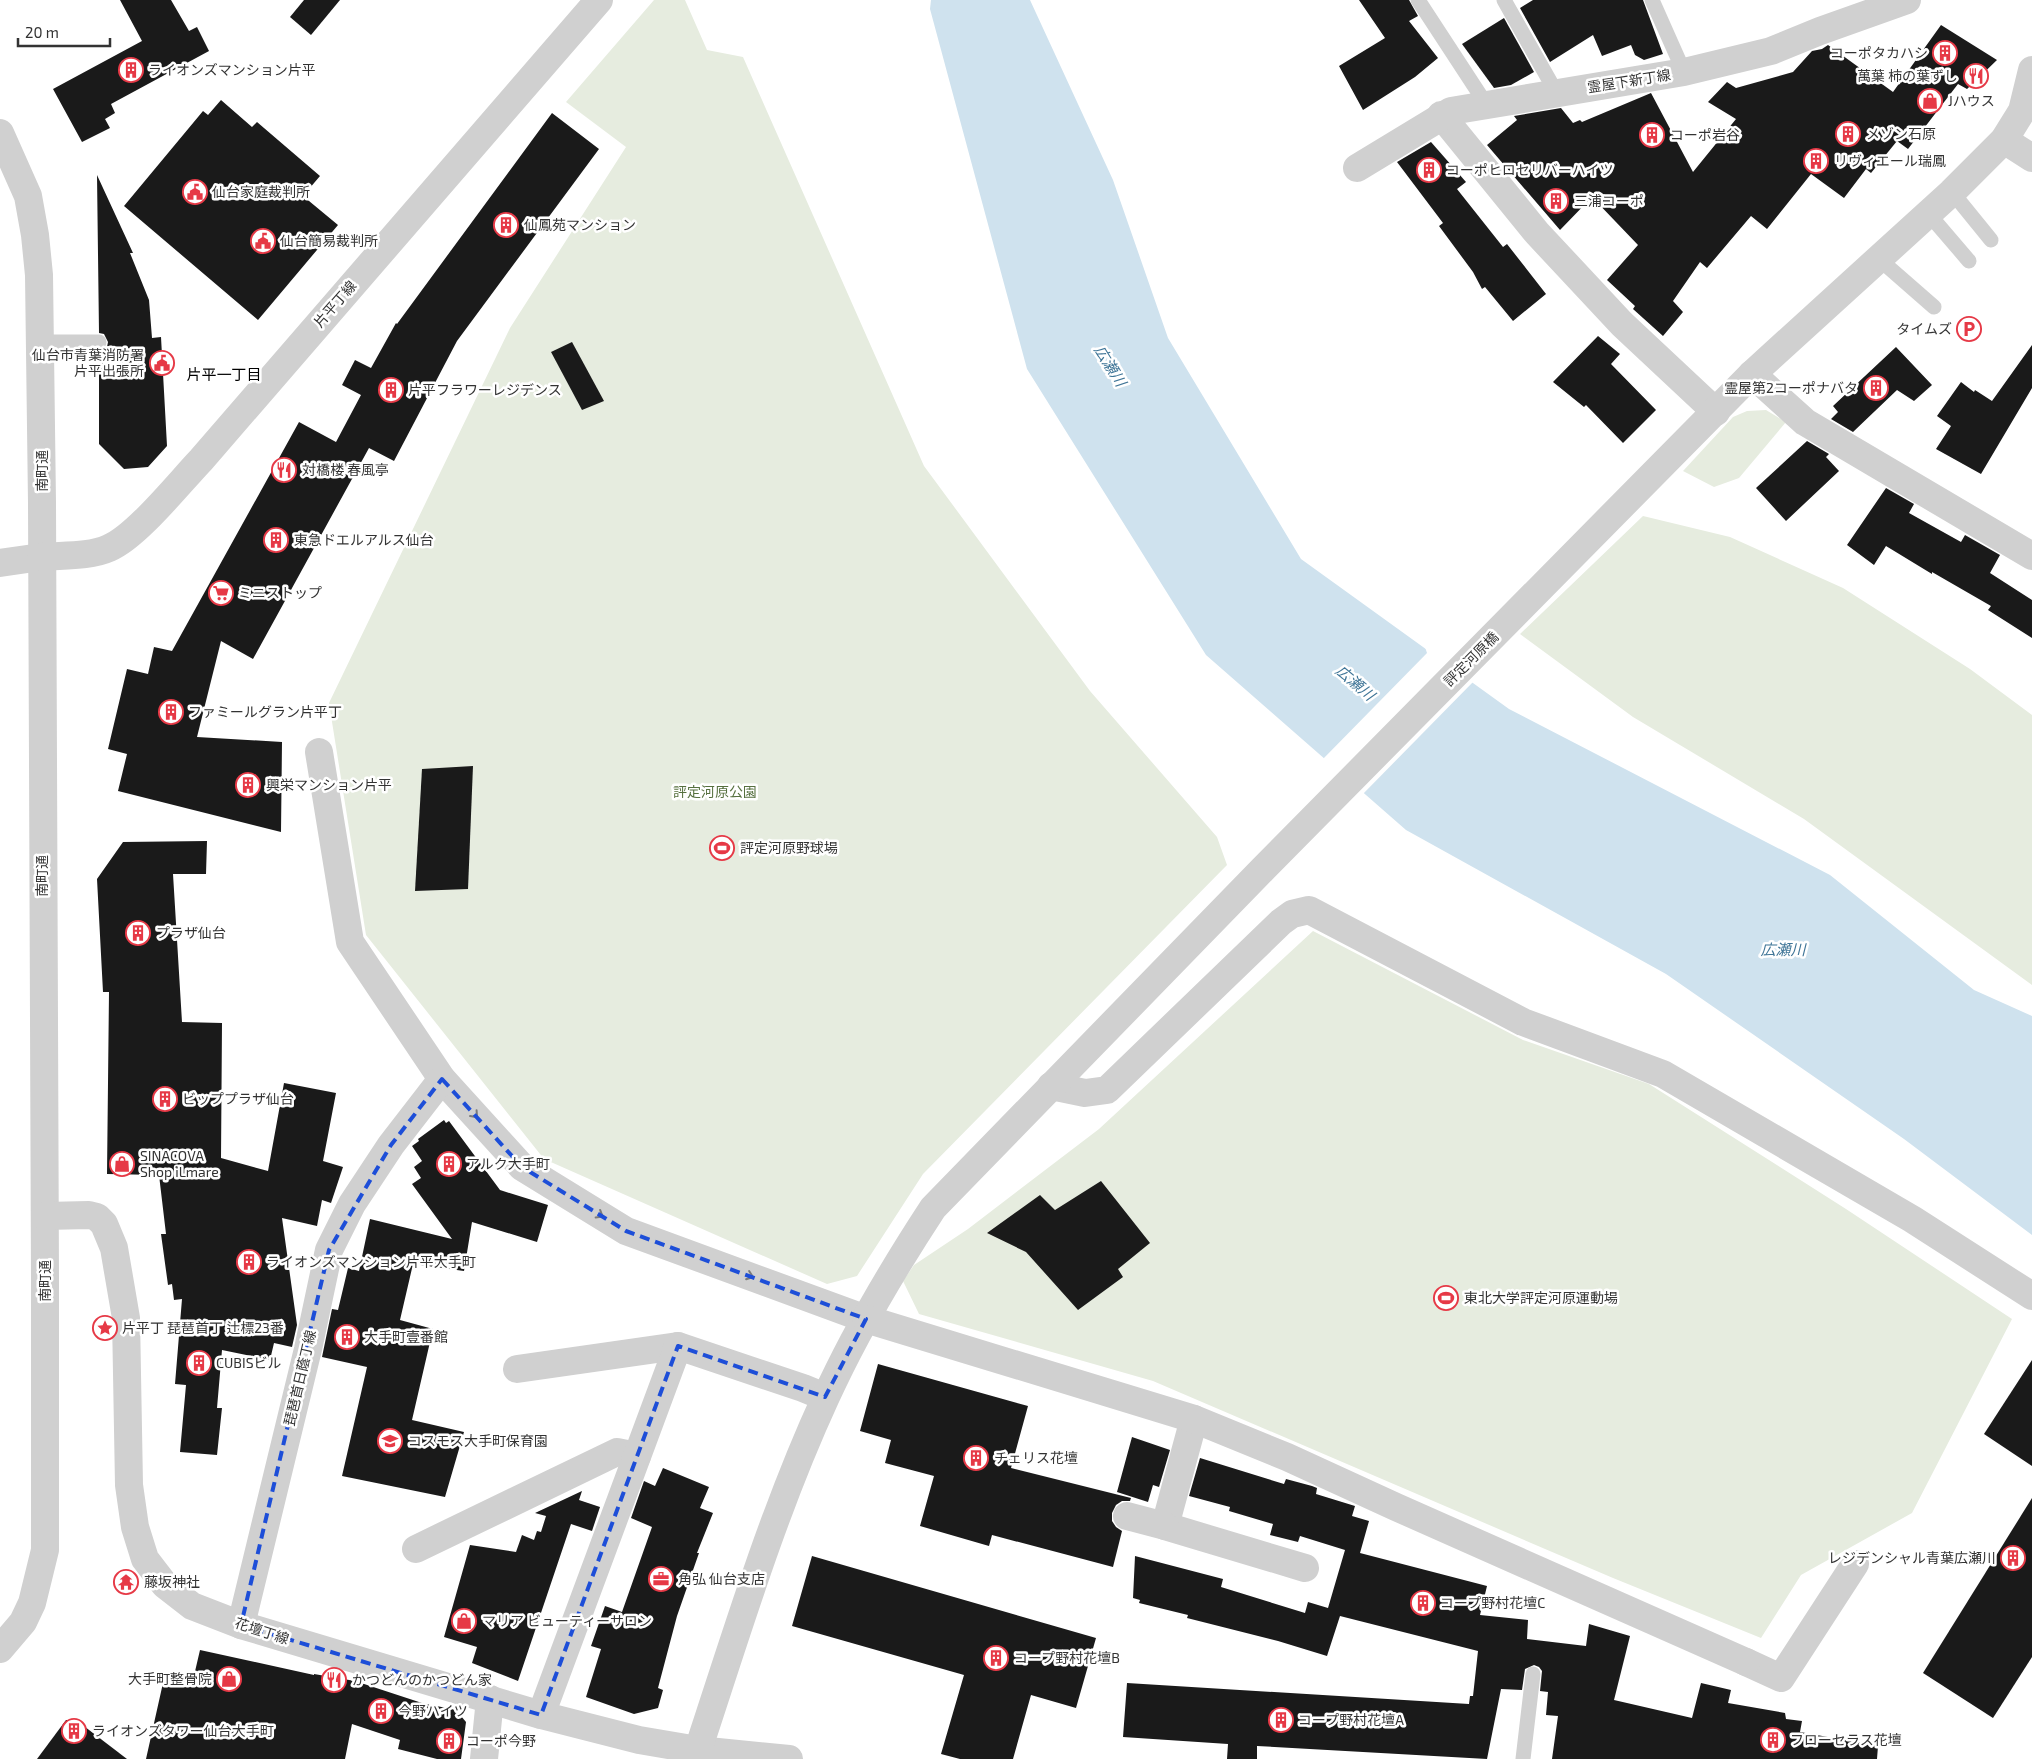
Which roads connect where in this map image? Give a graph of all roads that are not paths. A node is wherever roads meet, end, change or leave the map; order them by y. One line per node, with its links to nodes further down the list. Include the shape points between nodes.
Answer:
1 (599, 0): 26 (street, 片平丁線, via 144,522 110,548)
2 (1418, 0): 9 (lane)
3 (1504, 0): 8 (lane)
4 (1652, 0): 7 (lane)
5 (1906, 0): 7 (street, 霊屋下新丁線, via 1771,51)
6 (2032, 70): 12 (street, 評定河原橋, via 2022,111)
7 (1684, 72): 8 (street, 霊屋下新丁線)
8 (1556, 92): 9 (street, 霊屋下新丁線)
9 (1486, 104): 10 (street, 霊屋下新丁線)
10 (1441, 115): 14 (street, 霊屋下新丁線); 24 (street, via 1537,233 1622,324)
11 (0, 132): 21 (street, 南町通, via 28,196 39,275)
12 (2004, 140): 13 (street); 15 (street, 評定河原橋)
13 (2032, 158)
14 (1357, 168)
15 (1952, 192): 16 (street, 評定河原橋); 17 (lane)
16 (1927, 212): 18 (street, 評定河原橋); 19 (lane)
17 (1991, 240)
18 (1878, 258): 20 (lane); 23 (street, 評定河原橋)
19 (1969, 261)
20 (1934, 307)
21 (40, 342): 22 (lane); 26 (street, 南町通)
22 (99, 342)
23 (1752, 374): 24 (street, 評定河原橋); 25 (street, via 1805,422)
24 (1716, 412): 30 (street, 評定河原橋)
25 (2032, 556)
26 (41, 557): 27 (street, 片平丁線); 31 (street, 南町通)
27 (0, 563)
28 (319, 752): 29 (street, via 350,942)
29 (442, 1078): 33 (street, one-way to 33, via 522,1166 626,1231); 44 (street, 琵琶首日蔭丁線, via 391,1145 352,1204 329,1250)
30 (1051, 1086): 32 (street, via 1085,1093 1106,1090 1281,922 1292,914 1309,910 1523,1022 1663,1074 1912,1219); 33 (street, 評定河原橋, via 933,1208)
31 (45, 1216): 44 (street, 花壇丁線, via 97,1217 104,1224 114,1248 126,1318 129,1485 135,1527 145,1559 164,1585 192,1606); 45 (street, 南町通, via 45,1550 32,1603 23,1622)
32 (2032, 1296)
33 (866, 1318): 36 (street, 評定河原橋); 37 (street)
34 (678, 1346): 35 (street); 36 (street); 38 (street)
35 (517, 1369)
36 (825, 1398): 49 (street, 評定河原橋, via 792,1475 754,1580)
37 (1194, 1419): 40 (street); 42 (street, via 1287,1457 1780,1678)
38 (637, 1456): 41 (street, via 617,1452); 48 (street)
39 (1127, 1516): 40 (street)
40 (1165, 1526): 43 (street)
41 (416, 1549)
42 (1855, 1564)
43 (1305, 1568)
44 (241, 1625): 47 (street, 花壇丁線)
45 (0, 1649)
46 (1532, 1674): 52 (lane)
47 (490, 1700): 48 (street, 花壇丁線); 50 (street)
48 (541, 1715): 49 (street, 花壇丁線, via 638,1740)
49 (698, 1750): 51 (street, 花壇丁線)
50 (484, 1759)
51 (789, 1759)
52 (1523, 1759)

